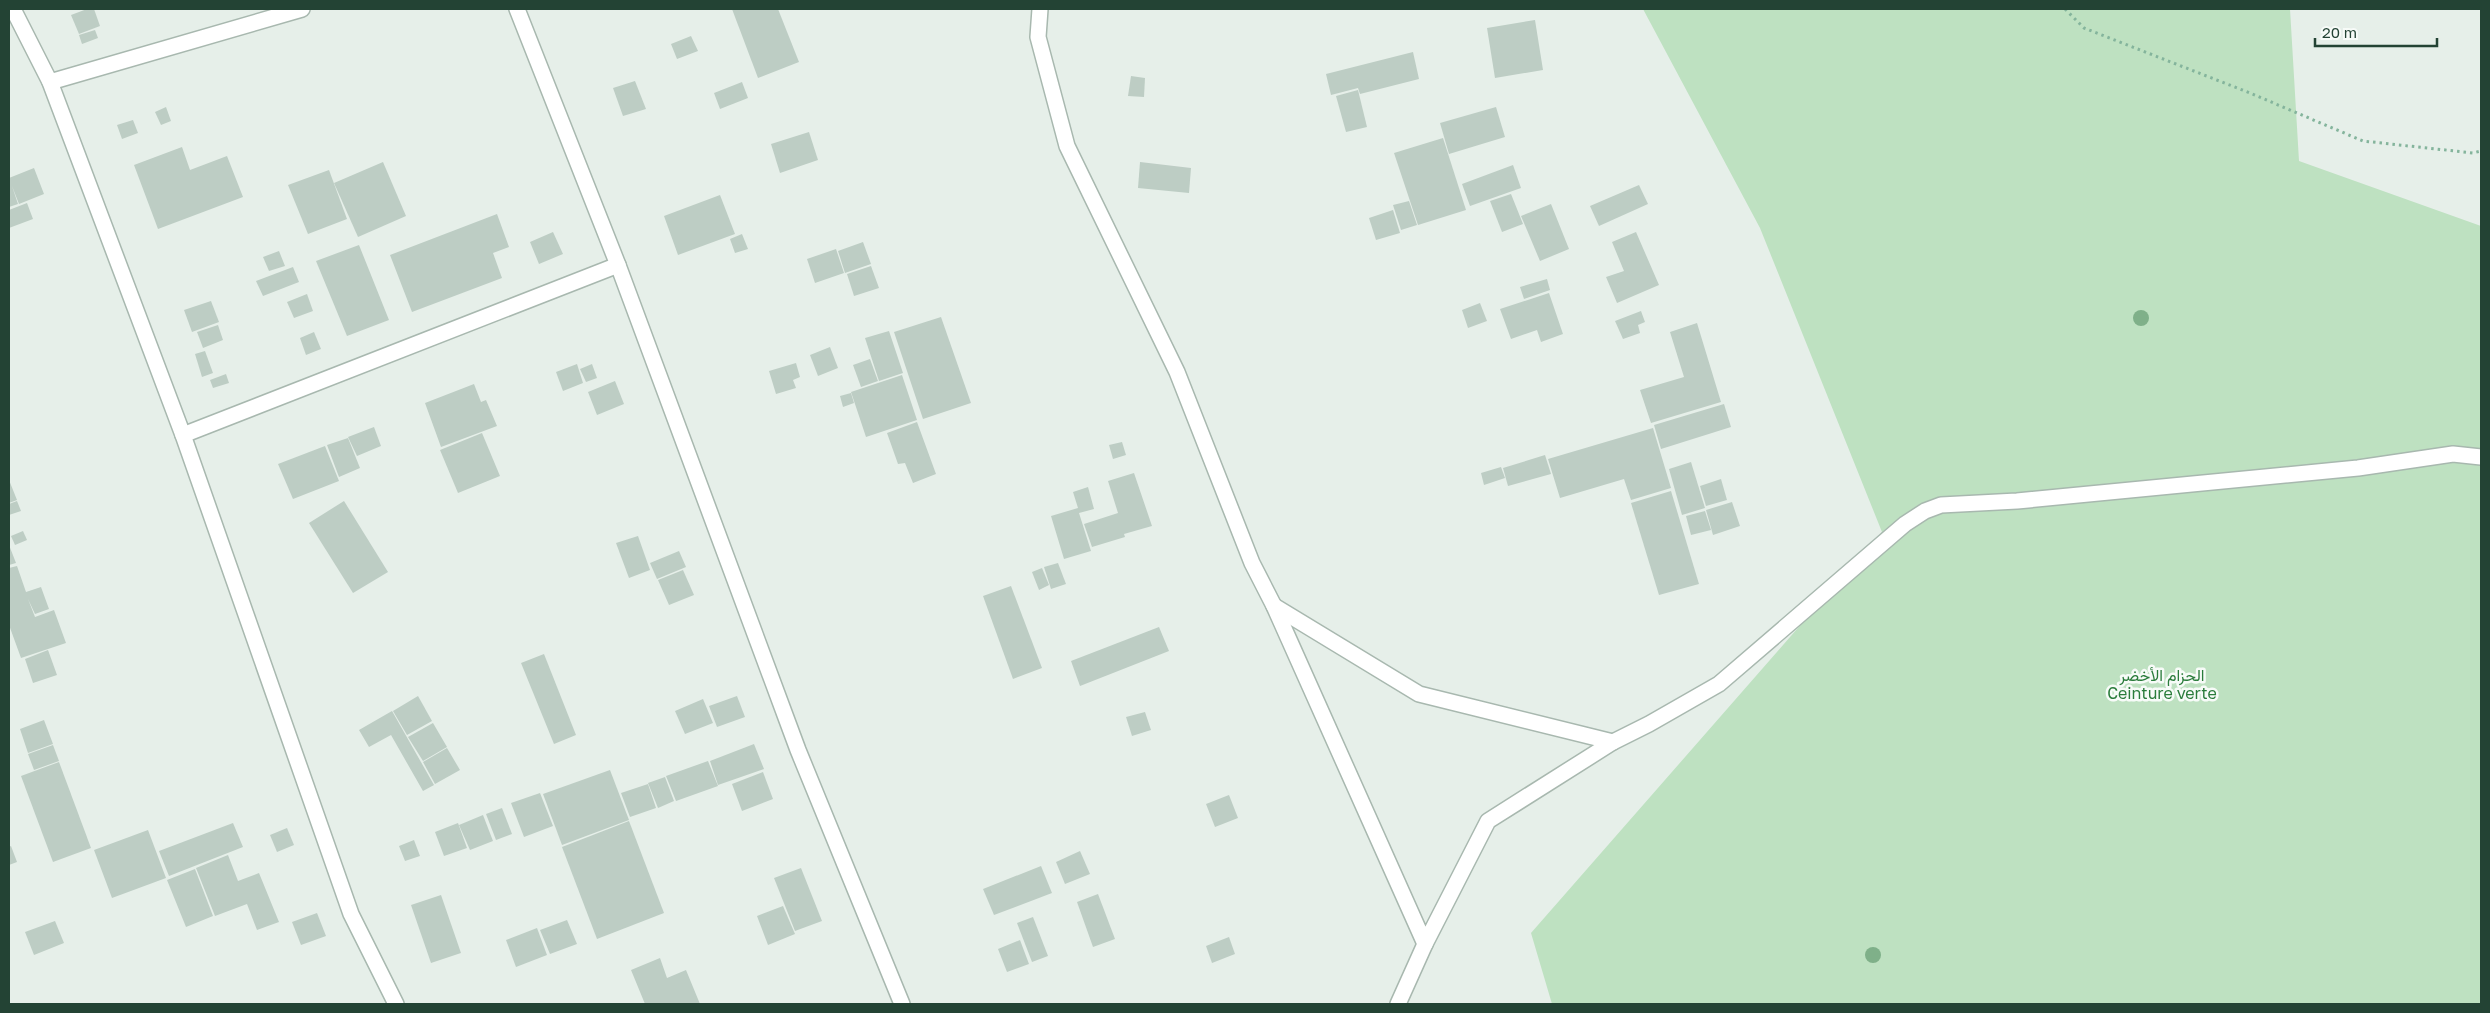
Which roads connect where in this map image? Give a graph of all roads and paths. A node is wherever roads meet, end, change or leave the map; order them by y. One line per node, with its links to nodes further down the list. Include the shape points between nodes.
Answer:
1 (13, 9): 6 (street)
2 (302, 9): 6 (street)
3 (517, 9): 8 (street)
4 (1040, 9): 11 (street, via 1038,38 1067,146 1177,372 1252,564)
5 (2065, 9): 7 (path, via 2084,28 2363,141 2473,153)
6 (50, 82): 9 (street)
7 (2481, 150)
8 (618, 265): 9 (street); 15 (street, via 798,750)
9 (183, 435): 14 (street, via 351,914)
10 (2481, 457): 12 (street, via 2453,454 2358,468 2027,500 1941,505 1905,524 1719,684)
11 (1274, 606): 12 (street, via 1419,694); 13 (street)
12 (1613, 742): 13 (street, via 1488,821)
13 (1425, 944): 16 (street)
14 (396, 1004)
15 (902, 1004)
16 (1398, 1004)

